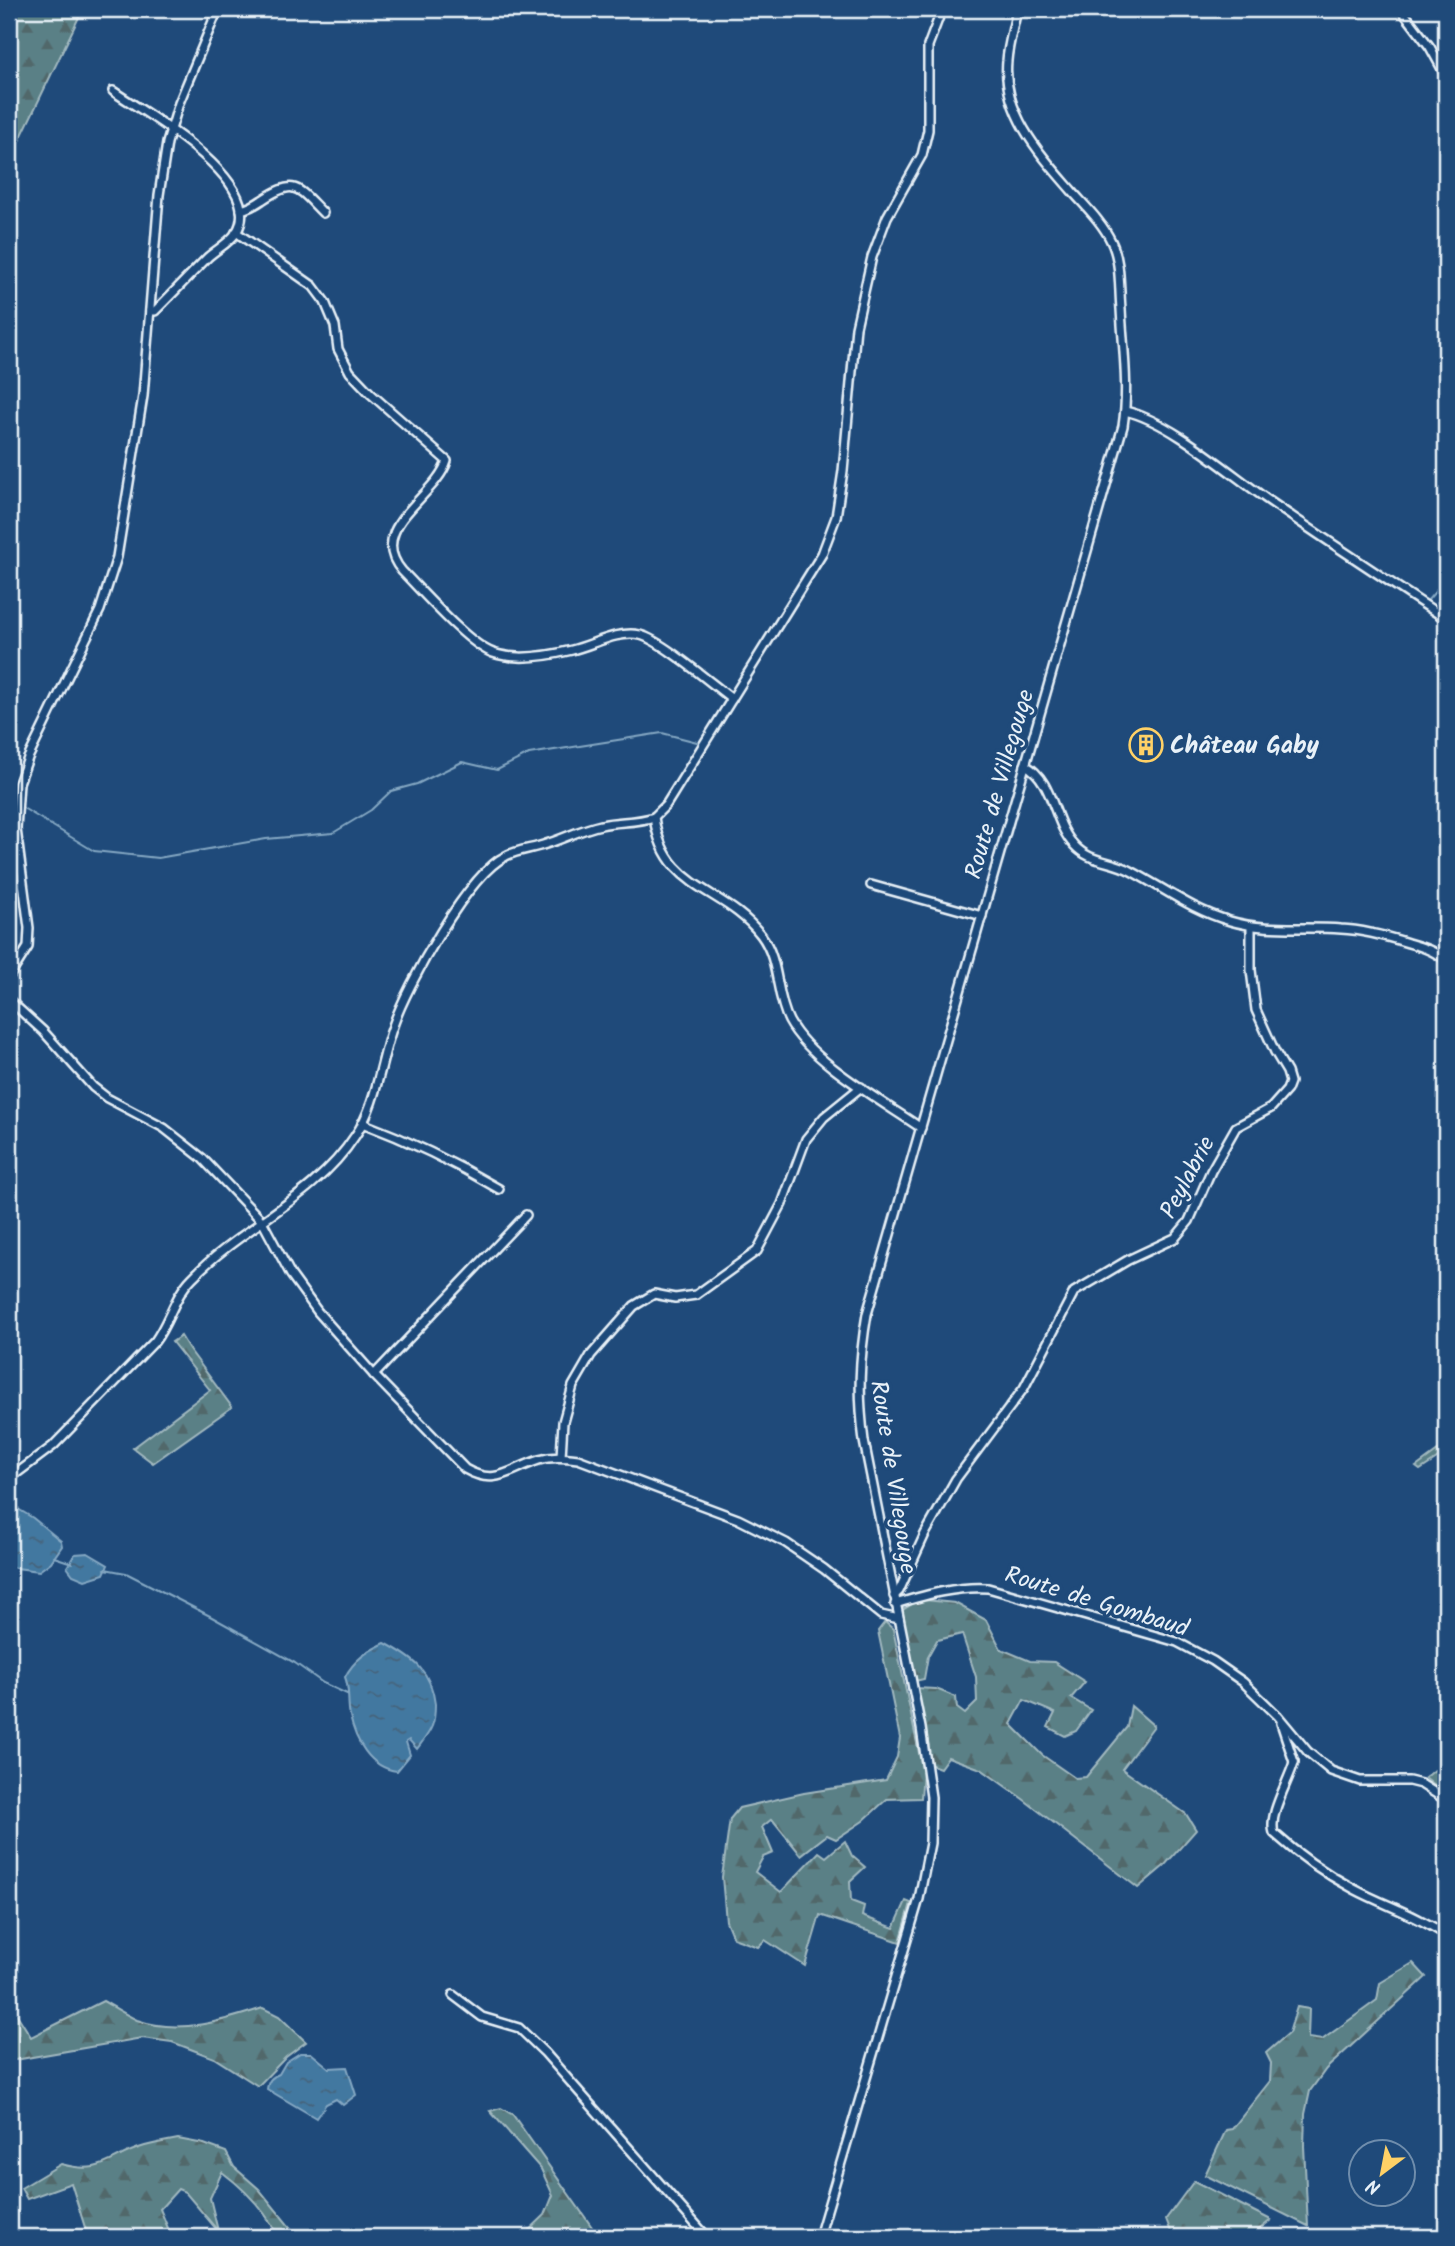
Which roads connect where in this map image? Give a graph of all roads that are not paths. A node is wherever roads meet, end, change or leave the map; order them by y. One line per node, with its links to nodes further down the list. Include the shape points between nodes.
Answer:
1 (218, 9): 7 (street)
2 (942, 9): 14 (street, via 928,46 928,130 922,155 888,214 872,257 856,327 836,517 822,554)
3 (1017, 9): 12 (street, Route de Villegouge, via 1007,61 1013,106 1031,141 1105,230 1116,253)
4 (1401, 9): 5 (street)
5 (1446, 76)
6 (113, 91): 7 (street)
7 (170, 129): 8 (street, via 220,170 233,185); 11 (street, via 159,195)
8 (242, 210): 9 (street, via 289,186); 10 (street)
9 (323, 213)
10 (236, 232): 11 (street); 14 (street, via 313,286 325,302 338,349 350,372 447,461 443,473 397,525 391,549 402,571 475,642 492,653 517,658 640,635)
11 (150, 311): 21 (street, via 143,396 117,557 100,610 19,783 16,829 29,928 28,947)
12 (1125, 411): 13 (street, via 1166,428); 15 (street, Route de Villegouge)
13 (1446, 619)
14 (732, 699): 16 (street)
15 (1025, 765): 18 (street, Route de Villegouge); 19 (street, via 1034,770 1071,842 1084,855 1128,869 1189,907)
16 (654, 817): 23 (street, via 659,844 676,870 762,937 775,965 786,1014 796,1031); 24 (street, via 602,825 518,850 490,866 446,927 402,1004)
17 (871, 886): 18 (street)
18 (982, 916): 25 (street, Route de Villegouge)
19 (1251, 927): 20 (street, via 1364,931 1421,947); 32 (street, Peylabrie, via 1256,1010 1289,1078 1287,1090 1270,1108 1237,1127 1189,1221 1175,1238 1074,1292 1024,1388 956,1479)
20 (1446, 961)
21 (9, 977)
22 (9, 1000): 28 (street, via 93,1087 164,1128 202,1157)
23 (861, 1087): 25 (street); 30 (street, via 824,1116 806,1139 782,1204 757,1251 696,1295 654,1294 634,1306 591,1355 573,1386)
24 (362, 1123): 26 (street); 28 (street, via 316,1182)
25 (921, 1128): 32 (street, Route de Villegouge, via 867,1314 858,1375 864,1441)
26 (499, 1189)
27 (526, 1215): 29 (street)
28 (262, 1221): 29 (street, via 302,1292); 31 (street, via 193,1276 155,1341 53,1446)
29 (374, 1375): 30 (street, via 475,1475 495,1477 538,1460)
30 (561, 1457): 33 (street, via 578,1458 738,1519 786,1543 881,1615)
31 (9, 1479)
32 (894, 1600): 33 (street, Route de Villegouge); 34 (street, Route de Gombaud, via 988,1588 1150,1633 1213,1661)
33 (898, 1619): 41 (street, Route de Villegouge, via 931,1797 930,1843 919,1899)
34 (1278, 1716): 35 (street, Route de Gombaud); 36 (street)
35 (1308, 1752): 36 (street); 37 (street, Route de Gombaud, via 1344,1777 1421,1784)
36 (1294, 1762): 38 (street, via 1275,1812 1274,1833 1346,1885)
37 (1446, 1800)
38 (1446, 1935)
39 (453, 1995): 40 (street, via 474,2012 519,2028)
40 (708, 2237)
41 (816, 2237)

